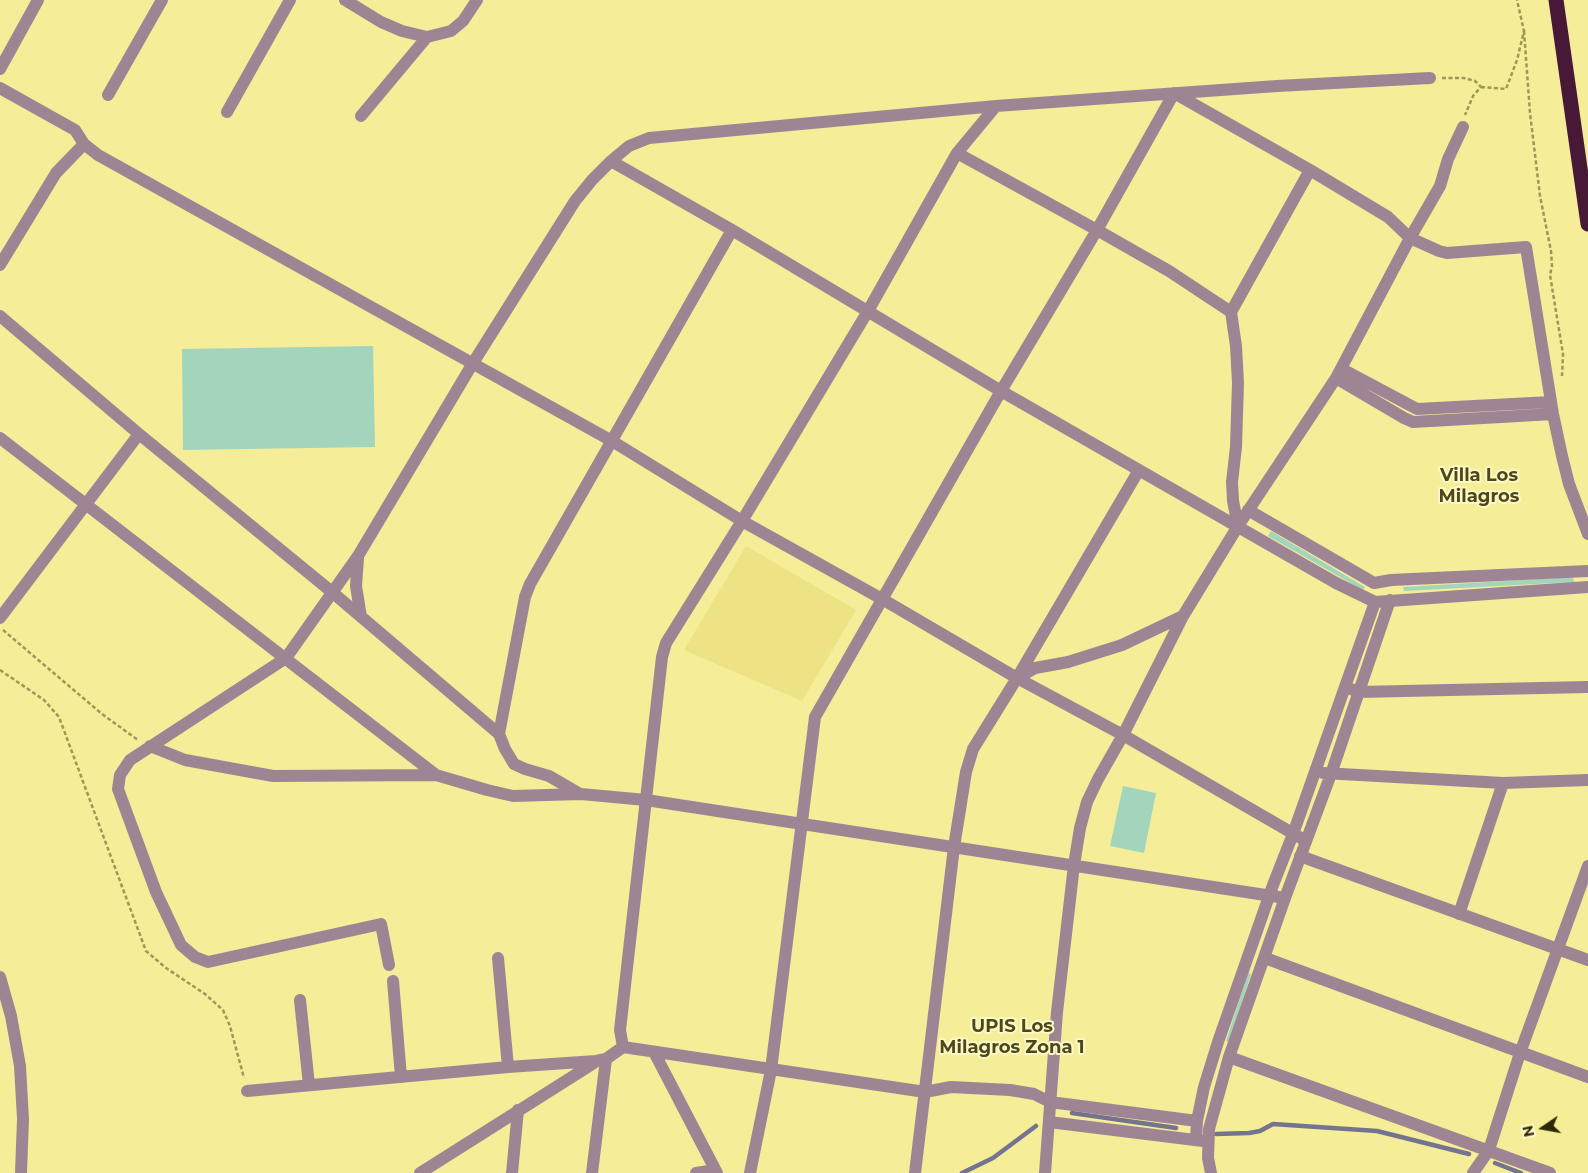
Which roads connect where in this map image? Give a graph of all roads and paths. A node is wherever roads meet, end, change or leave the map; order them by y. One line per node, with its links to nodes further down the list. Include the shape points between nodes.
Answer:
1 (38, 0): 10 (street)
2 (162, 0): 15 (street)
3 (290, 0): 17 (street)
4 (345, 0): 9 (street, via 381,22)
5 (477, 0): 9 (street, via 451,32)
6 (1517, 0): 8 (path)
7 (1556, 0): 24 (highway)
8 (1524, 31): 12 (path, via 1506,89); 34 (path, via 1540,196 1551,251 1550,275 1563,354)
9 (427, 37): 18 (street)
10 (0, 69)
11 (1430, 78): 12 (path, via 1464,78); 14 (street)
12 (1481, 87): 19 (path, via 1473,96)
13 (0, 88): 20 (street, via 75,130)
14 (1174, 93): 16 (street); 23 (street); 26 (street)
15 (108, 96)
16 (996, 106): 21 (street); 22 (street, via 649,138 629,146)
17 (227, 112)
18 (361, 116)
19 (1464, 127): 27 (street, via 1448,159 1440,186)
20 (84, 144): 28 (street, via 56,173); 32 (street)
21 (957, 154): 26 (street); 29 (street)
22 (610, 161): 25 (street); 32 (street, via 575,201)
23 (1310, 170): 27 (street, via 1388,217); 30 (street)
24 (1588, 224)
25 (732, 230): 29 (street); 39 (street)
26 (1097, 230): 30 (street, via 1169,271); 35 (street)
27 (1410, 238): 33 (street); 36 (street, via 1447,254 1526,246)
28 (0, 265)
29 (868, 311): 35 (street); 43 (street)
30 (1230, 312): 44 (street, via 1238,383 1232,482)
31 (0, 316): 37 (street)
32 (473, 363): 39 (street); 46 (street)
33 (1339, 374): 36 (street, via 1413,422); 42 (street)
34 (1561, 378)
35 (1001, 391): 40 (street); 50 (street)
36 (1552, 408): 45 (street, via 1569,484)
37 (139, 434): 41 (street); 49 (street)
38 (0, 438): 41 (street)
39 (612, 441): 43 (street); 63 (street, via 530,584)
40 (1139, 470): 44 (street); 59 (street)
41 (86, 504): 55 (street); 57 (street)
42 (1248, 510): 44 (street); 47 (street, via 1374,583)
43 (742, 521): 50 (street); 72 (street, via 666,643)
44 (1238, 526): 52 (street); 53 (street)
45 (1588, 534)
46 (358, 556): 49 (street); 54 (street, via 356,586)
47 (1588, 571)
48 (1588, 587): 51 (street)
49 (332, 592): 54 (street); 57 (street)
50 (882, 600): 59 (street); 73 (street, via 815,717)
51 (1390, 600): 52 (street); 62 (street)
52 (1375, 602): 61 (street)
53 (1183, 616): 59 (street, via 1122,645 1068,662 1035,668); 64 (street)
54 (361, 617): 63 (street)
55 (0, 618)
56 (0, 628): 65 (path, via 102,714 136,740)
57 (286, 658): 65 (street); 67 (street)
58 (0, 670): 101 (path, via 44,700 59,717 146,951 223,1010 240,1059)
59 (1017, 678): 64 (street); 76 (street, via 973,749)
60 (1588, 687): 62 (street)
61 (1345, 688): 62 (street); 66 (street)
62 (1358, 692): 68 (street)
63 (499, 734): 71 (street, via 514,764 549,776)
64 (1123, 735): 74 (street); 78 (street, via 1087,802)
65 (150, 746): 67 (street, via 185,760 273,776); 87 (street, via 130,760 120,775 118,789 156,892 181,945 195,957 208,962 381,924)
66 (1315, 773): 68 (street); 74 (street)
67 (436, 774): 71 (street, via 513,796)
68 (1331, 774): 70 (street); 75 (street)
69 (1588, 780): 70 (street)
70 (1503, 783): 82 (street)
71 (581, 794): 72 (street)
72 (646, 800): 73 (street); 91 (street, via 620,1030)
73 (802, 824): 76 (street); 97 (street)
74 (1293, 834): 75 (street); 80 (street)
75 (1306, 841): 77 (street)
76 (954, 847): 78 (street); 102 (street)
77 (1300, 856): 81 (street); 82 (street)
78 (1074, 865): 80 (street); 103 (street)
79 (1588, 866): 83 (street)
80 (1269, 895): 81 (street); 105 (street, via 1215,1052)
81 (1284, 898): 85 (street)
82 (1459, 914): 83 (street)
83 (1559, 950): 86 (street); 93 (street)
84 (498, 958): 96 (street)
85 (1264, 958): 93 (street); 94 (street)
86 (1588, 960)
87 (389, 965)
88 (0, 977): 111 (street, via 20,1066 23,1119)
89 (393, 981): 98 (street)
90 (300, 1000): 100 (street)
91 (623, 1047): 92 (street); 95 (street)
92 (654, 1052): 97 (street); 110 (street)
93 (1520, 1053): 99 (street); 108 (street)
94 (1229, 1057): 107 (street, via 1209,1129); 108 (street)
95 (601, 1060): 96 (street); 104 (street); 114 (street)
96 (508, 1067): 98 (street)
97 (770, 1070): 102 (street); 116 (street)
98 (402, 1077): 100 (street)
99 (1588, 1077)
100 (309, 1085): 101 (street)
101 (247, 1092)
102 (925, 1092): 103 (street, via 951,1087 1010,1090 1034,1094); 117 (street)
103 (1050, 1102): 105 (street); 106 (street)
104 (518, 1110): 109 (street); 113 (street)
105 (1196, 1120): 107 (street)
106 (1049, 1122): 107 (street); 118 (street)
107 (1202, 1141): 119 (street)
108 (1489, 1150): 120 (street); 121 (street)
109 (434, 1168): 112 (street)
110 (716, 1171): 115 (street)
111 (21, 1173)
112 (420, 1173)
113 (512, 1173)
114 (592, 1173)
115 (696, 1173)
116 (750, 1173)
117 (915, 1173)
118 (1044, 1173)
119 (1211, 1173)
120 (1473, 1173)
121 (1550, 1173)

